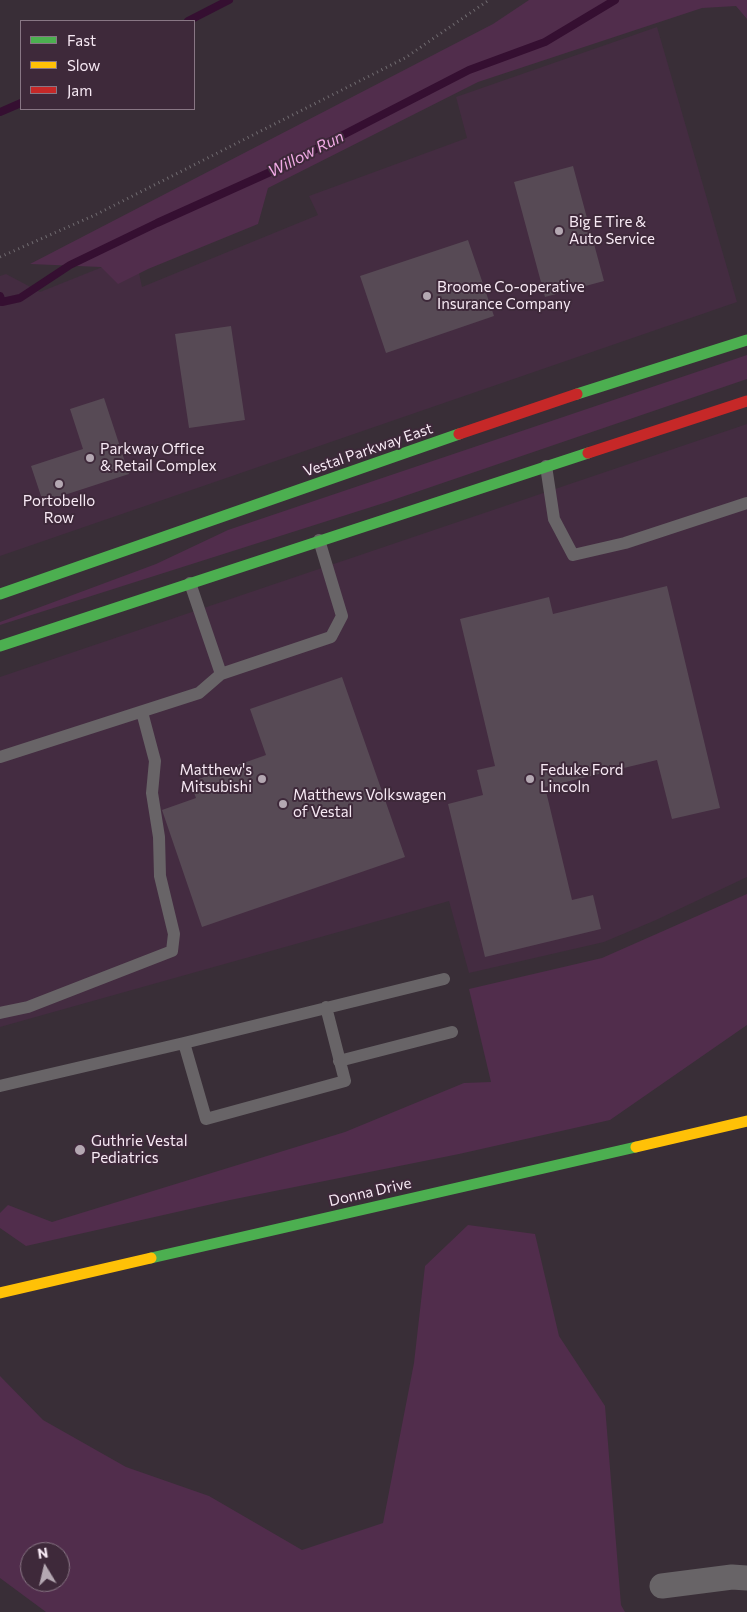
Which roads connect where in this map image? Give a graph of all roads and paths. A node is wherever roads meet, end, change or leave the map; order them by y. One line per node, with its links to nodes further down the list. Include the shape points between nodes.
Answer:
1 (490, 0): 2 (path, via 405,58 95,215)
2 (0, 257)
3 (747, 340): 9 (main road, Vestal Parkway East, via 554,401)
4 (747, 400): 5 (main road)
5 (546, 466): 6 (lane, via 554,519 573,555 625,544); 7 (main road)
6 (747, 503)
7 (319, 540): 8 (main road); 11 (lane, via 342,616 331,637)
8 (190, 583): 10 (main road); 11 (lane)
9 (0, 594)
10 (0, 646)
11 (221, 674): 12 (lane, via 199,693)
12 (142, 712): 13 (lane); 16 (lane, via 155,761 152,793 159,838 160,876 174,934 172,951 28,1007)
13 (0, 757)
14 (444, 978): 15 (lane)
15 (326, 1007): 18 (lane); 19 (lane)
16 (0, 1013)
17 (452, 1032): 19 (lane)
18 (184, 1043): 19 (lane, via 206,1120 345,1081); 20 (lane)
19 (340, 1060)
20 (0, 1086)
21 (747, 1121): 22 (main road, Donna Drive)
22 (0, 1293)
23 (747, 1578): 24 (street)
24 (662, 1586)

